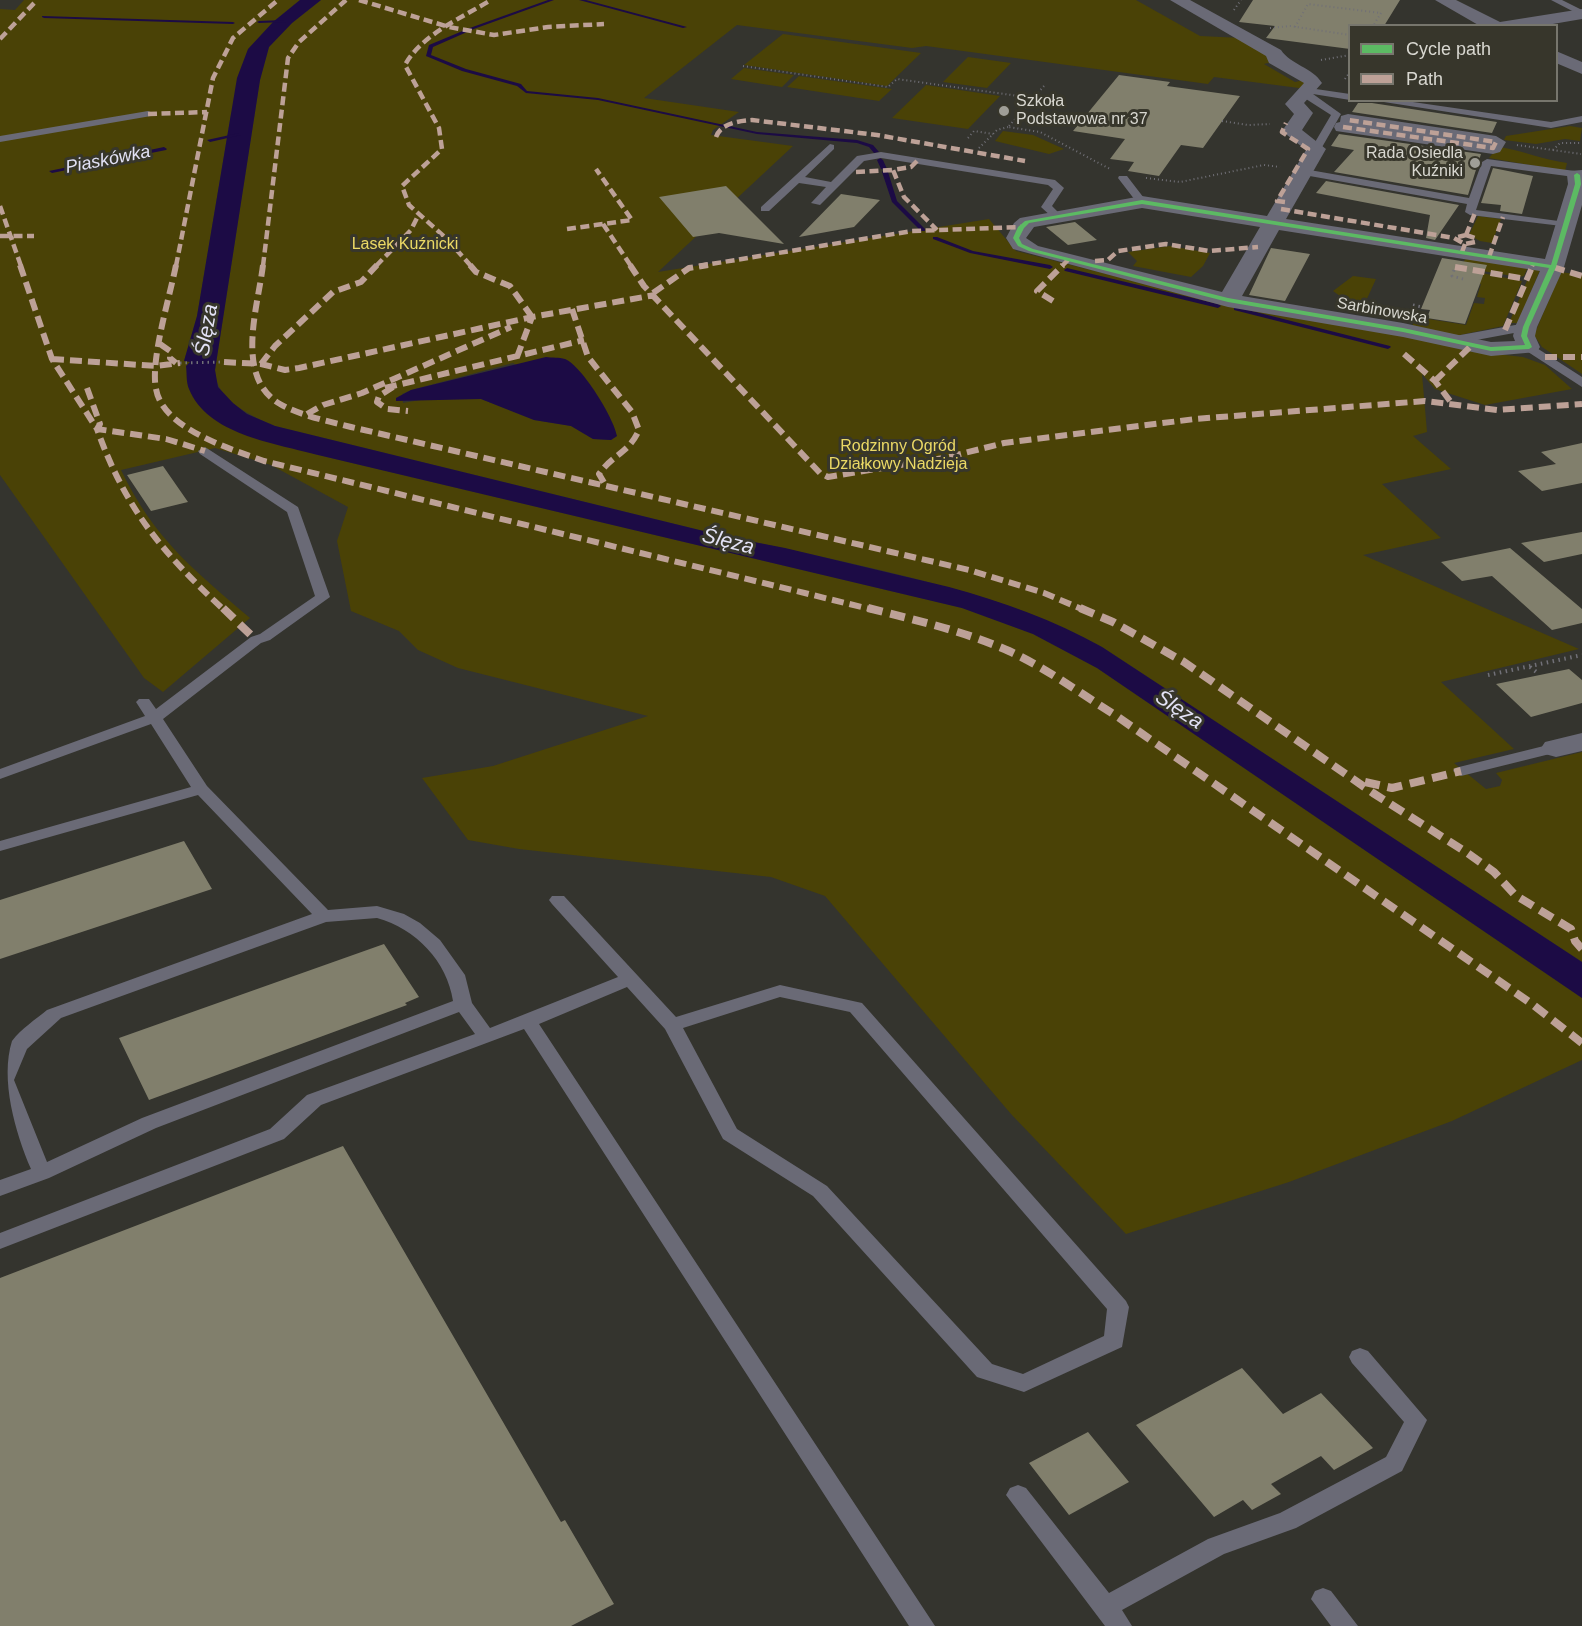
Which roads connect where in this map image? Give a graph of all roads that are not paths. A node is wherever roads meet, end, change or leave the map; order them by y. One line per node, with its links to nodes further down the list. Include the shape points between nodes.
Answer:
1 (1178, 0): 7 (street, via 1310,78 1313,83)
2 (1443, 0): 5 (street)
3 (1555, 0): 4 (lane)
4 (1582, 14): 6 (street)
5 (1490, 24)
6 (1519, 24)
7 (1304, 93): 8 (lane); 16 (lane, via 1336,114); 16 (street, via 1294,104 1304,113 1292,131)
8 (1348, 97)
9 (1389, 102): 11 (lane, via 1551,125)
10 (148, 114): 13 (lane)
11 (1582, 119)
12 (1351, 124): 14 (street, via 1493,148)
13 (0, 139)
14 (1496, 142)
15 (830, 147): 20 (lane)
16 (1316, 149): 17 (street)
17 (1304, 172): 24 (lane); 27 (street)
18 (1580, 175): 24 (lane, via 1487,162); 28 (street)
19 (1125, 176): 23 (lane)
20 (797, 179): 21 (lane); 25 (lane)
21 (832, 185): 22 (lane); 26 (lane, via 861,158 881,155 1051,182 1059,188 1046,207)
22 (816, 202)
23 (1142, 202): 26 (street); 27 (street)
24 (1472, 202): 28 (lane, via 1470,212)
25 (765, 209)
26 (1057, 216): 30 (street, Sarbinowska, via 1021,226 1016,238 1020,245)
27 (1273, 222): 29 (street); 30 (street)
28 (1572, 222): 29 (street)
29 (1553, 267): 31 (street)
30 (1228, 300): 31 (street, Sarbinowska, via 1491,349)
31 (1528, 337): 32 (lane)
32 (1582, 383)
33 (205, 451): 35 (lane, via 293,510 323,597 256,640)
34 (144, 702): 35 (lane)
35 (154, 718): 38 (lane); 39 (lane)
36 (1569, 745): 37 (lane)
37 (1461, 771)
38 (0, 774)
39 (201, 789): 40 (lane); 42 (lane)
40 (0, 846)
41 (558, 900): 43 (lane)
42 (324, 916): 44 (lane, via 377,912 414,927 434,944 459,979); 48 (lane, via 54,1014 19,1045 4,1080)
43 (630, 979): 45 (lane); 46 (lane)
44 (463, 1004): 47 (lane); 48 (lane, via 149,1123)
45 (528, 1021): 47 (lane); 55 (lane)
46 (672, 1025): 46 (lane, via 780,991 856,1007 1118,1307 1114,1341 1024,1383 985,1371 820,1191 730,1134)
47 (486, 1036): 50 (lane, via 314,1100 277,1134)
48 (42, 1173): 49 (lane)
49 (0, 1188)
50 (0, 1241)
51 (1360, 1357): 54 (lane, via 1416,1420 1394,1464 1288,1521 1216,1546)
52 (1018, 1495): 54 (lane)
53 (1323, 1599): 57 (lane)
54 (1105, 1607): 56 (lane)
55 (923, 1626)
56 (1120, 1626)
57 (1346, 1626)

